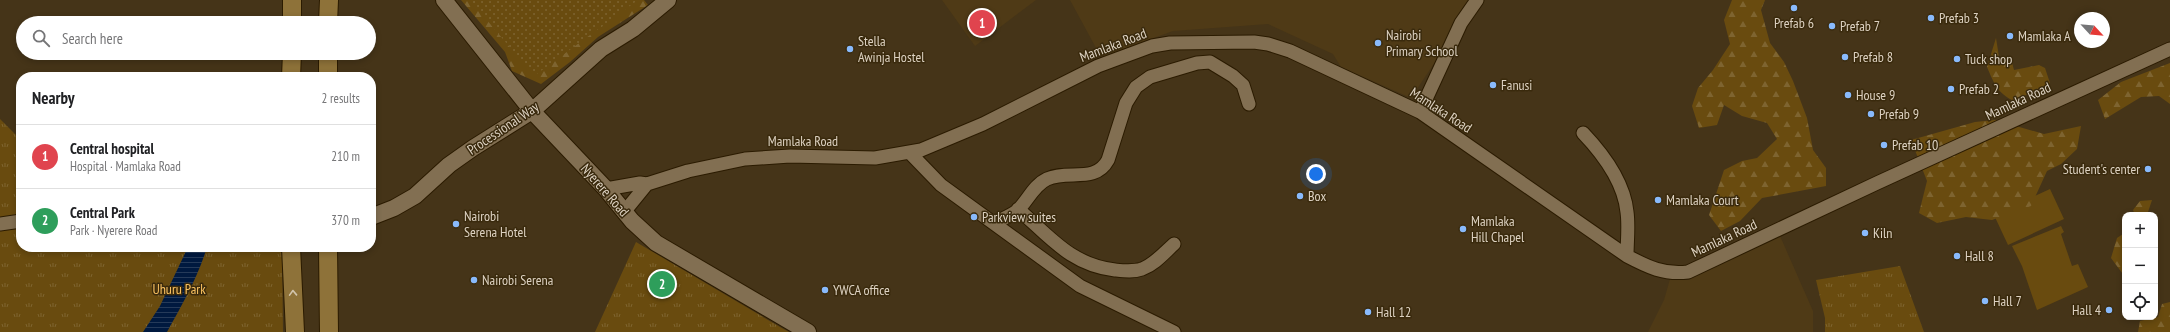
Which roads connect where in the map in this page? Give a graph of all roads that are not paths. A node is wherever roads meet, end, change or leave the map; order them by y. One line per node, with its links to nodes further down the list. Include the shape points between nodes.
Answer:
1 (292, 0): 6 (main road)
2 (329, 0): 7 (main road)
3 (444, 0): 14 (street, Nyerere Road)
4 (668, 0): 14 (street, Processional Way, via 633,29 601,49)
5 (1477, 0): 15 (street, via 1461,23)
6 (292, 16)
7 (328, 16)
8 (2170, 49): 29 (street, Mamlaka Road, via 1688,272 1654,270)
9 (292, 60): 11 (main road)
10 (328, 60): 12 (main road)
11 (291, 72)
12 (328, 72)
13 (1249, 104): 20 (street, via 1243,85 1210,62 1197,63 1150,77 1136,87 1128,98 1104,167 1092,174 1047,179)
14 (532, 111): 19 (street, Nyerere Road); 22 (street, Processional Way, via 449,165 415,196)
15 (1420, 112): 17 (street, Mamlaka Road, via 1320,64 1268,44 1170,43 1123,56 983,124); 29 (street, Mamlaka Road)
16 (1583, 133): 29 (street, via 1602,152 1622,192 1628,212)
17 (910, 153): 18 (street, Mamlaka Road, via 875,158 790,156 746,159 688,171); 24 (street, via 941,185)
18 (647, 184): 19 (street, Mamlaka Road); 21 (street)
19 (606, 189): 21 (street, Nyerere Road)
20 (1018, 209): 24 (street, via 1009,217); 26 (street, via 1067,253 1083,262 1106,269 1129,272 1143,268 1159,259)
21 (625, 211): 32 (street, Nyerere Road, via 656,243)
22 (376, 215)
23 (16, 222): 25 (street)
24 (994, 223): 33 (street, via 1080,286)
25 (0, 224)
26 (1174, 244)
27 (291, 252): 30 (main road, one-way to 27)
28 (328, 252): 31 (main road)
29 (1627, 256)
30 (295, 332)
31 (329, 332)
32 (808, 332)
33 (1174, 332)

